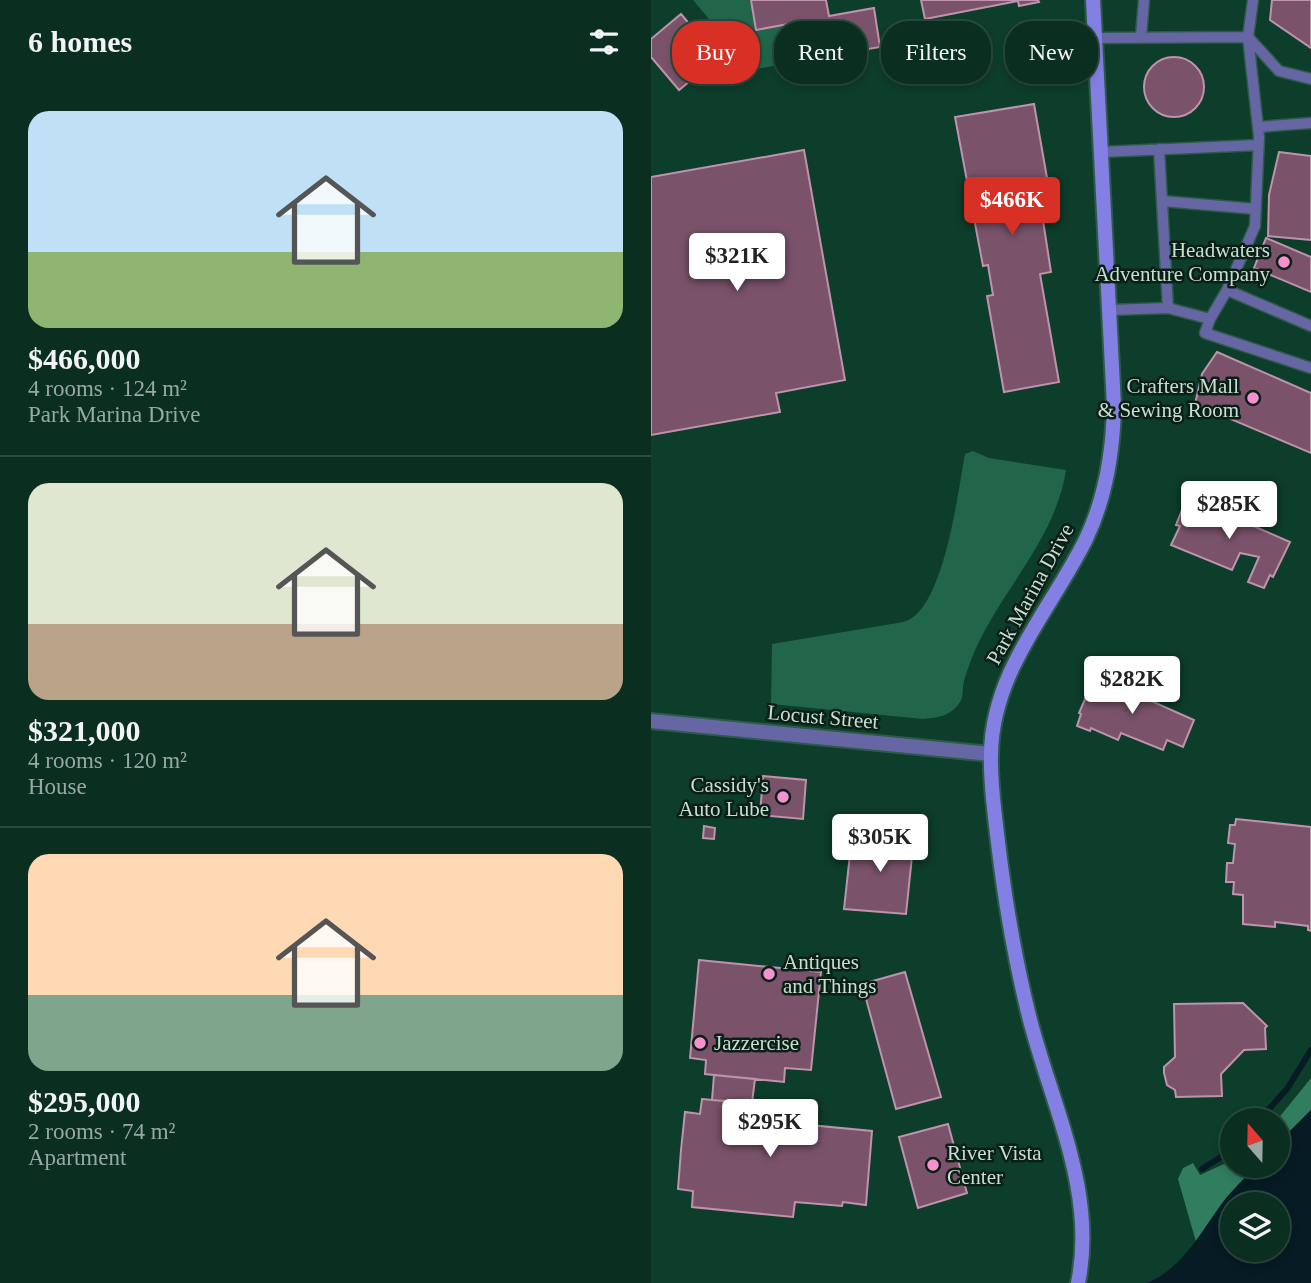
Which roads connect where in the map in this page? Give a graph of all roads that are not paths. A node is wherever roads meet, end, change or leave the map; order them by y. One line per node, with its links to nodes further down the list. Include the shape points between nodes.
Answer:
1 (1093, 0): 4 (main road, Park Marina Drive)
2 (1144, 0): 5 (lane)
3 (1253, 0): 6 (lane)
4 (1094, 21)
5 (1141, 37): 6 (lane); 7 (lane)
6 (1248, 37): 8 (lane, via 1279,71); 11 (lane)
7 (1098, 38)
8 (1311, 79)
9 (1097, 84): 14 (main road, Park Marina Drive)
10 (1311, 123): 11 (lane)
11 (1258, 127): 12 (lane)
12 (1258, 145): 13 (lane); 16 (lane)
13 (1159, 149): 14 (lane); 15 (lane)
14 (1101, 152): 19 (main road, Park Marina Drive)
15 (1162, 201): 16 (lane); 18 (lane)
16 (1256, 209): 17 (lane, via 1255,226)
17 (1227, 290): 20 (lane); 21 (lane)
18 (1168, 309): 19 (lane); 20 (lane)
19 (1109, 310): 24 (main road, Park Marina Drive, via 1114,438 1106,486 1079,552 1010,674 994,723)
20 (1210, 319): 22 (lane, via 1205,333)
21 (1311, 326)
22 (1311, 368)
23 (651, 721): 24 (street, Locust Street)
24 (991, 754): 25 (main road, Park Marina Drive, via 1002,874 1015,952 1081,1201 1084,1247)
25 (1078, 1283)

